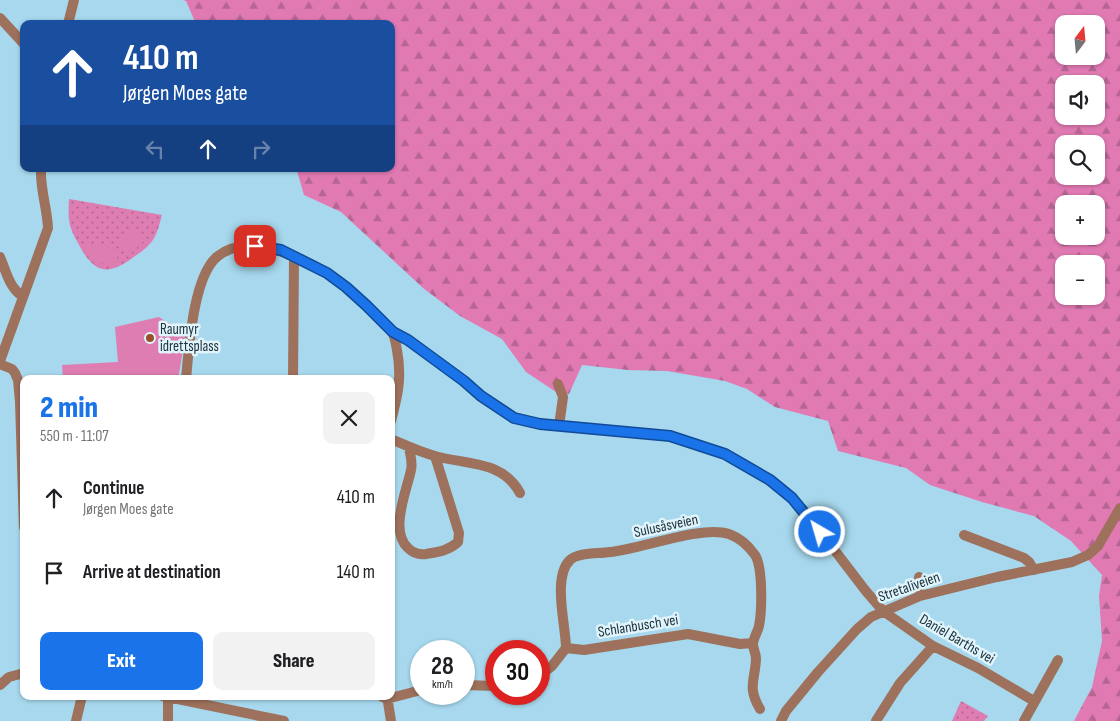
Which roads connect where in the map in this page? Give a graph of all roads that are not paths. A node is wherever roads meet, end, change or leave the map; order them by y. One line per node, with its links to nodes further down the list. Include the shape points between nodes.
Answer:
1 (74, 0): 3 (street)
2 (0, 18): 4 (street)
3 (69, 20)
4 (20, 40)
5 (41, 172): 8 (street, via 40,187 48,228)
6 (0, 257): 8 (street, via 11,284)
7 (294, 257): 9 (street, Daniel Barths vei, via 327,273 346,287); 11 (street, Daniel Barths vei, via 281,250 255,246 240,247 218,256 205,274 199,290); 12 (street)
8 (22, 296): 10 (street)
9 (393, 332): 15 (street, via 400,374); 16 (street, Daniel Barths vei, via 514,418)
10 (0, 359): 14 (street, via 16,373)
11 (187, 375)
12 (293, 375)
13 (558, 384): 16 (street, via 563,397)
14 (20, 402)
15 (395, 406)
16 (559, 426): 26 (street, Daniel Barths vei, via 670,436 725,454 770,480 792,498)
17 (395, 441): 18 (street)
18 (409, 447): 19 (street); 19 (street, via 412,467 400,515 401,533 406,546 422,554 444,551 458,542 459,533)
19 (435, 456): 20 (street, via 498,471 508,477)
20 (520, 493)
21 (1120, 508): 23 (street, Stretaliveien, via 1092,552 1072,562)
22 (964, 535): 23 (street, via 1024,558)
23 (1034, 570): 25 (street, Stretaliveien)
24 (919, 578): 25 (street)
25 (920, 596): 26 (street, Stretaliveien)
26 (883, 610): 28 (street, Daniel Barths vei); 46 (street, Stretaliveien, via 871,616 842,646)
27 (753, 643): 29 (street, Schlanbusch vei, via 740,644 688,634 584,650); 29 (street, Sulusåsveien, via 759,624 760,583 756,557 744,541 728,534 706,532 570,560 560,588); 41 (street, Sulusåsveien, via 756,658 752,694)
28 (933, 646): 40 (street, Daniel Barths vei); 47 (street, via 900,683)
29 (566, 648): 31 (street)
30 (1058, 660): 40 (street)
31 (550, 668)
32 (20, 674): 33 (street, via 9,677)
33 (0, 686)
34 (410, 692): 35 (street)
35 (395, 695)
36 (81, 700): 42 (street)
37 (165, 700): 43 (street)
38 (180, 700): 44 (street)
39 (386, 700): 45 (street)
40 (1034, 701): 48 (street)
41 (760, 709)
42 (76, 721)
43 (168, 721)
44 (284, 721)
45 (391, 721)
46 (781, 721)
47 (876, 721)
48 (1024, 721)

